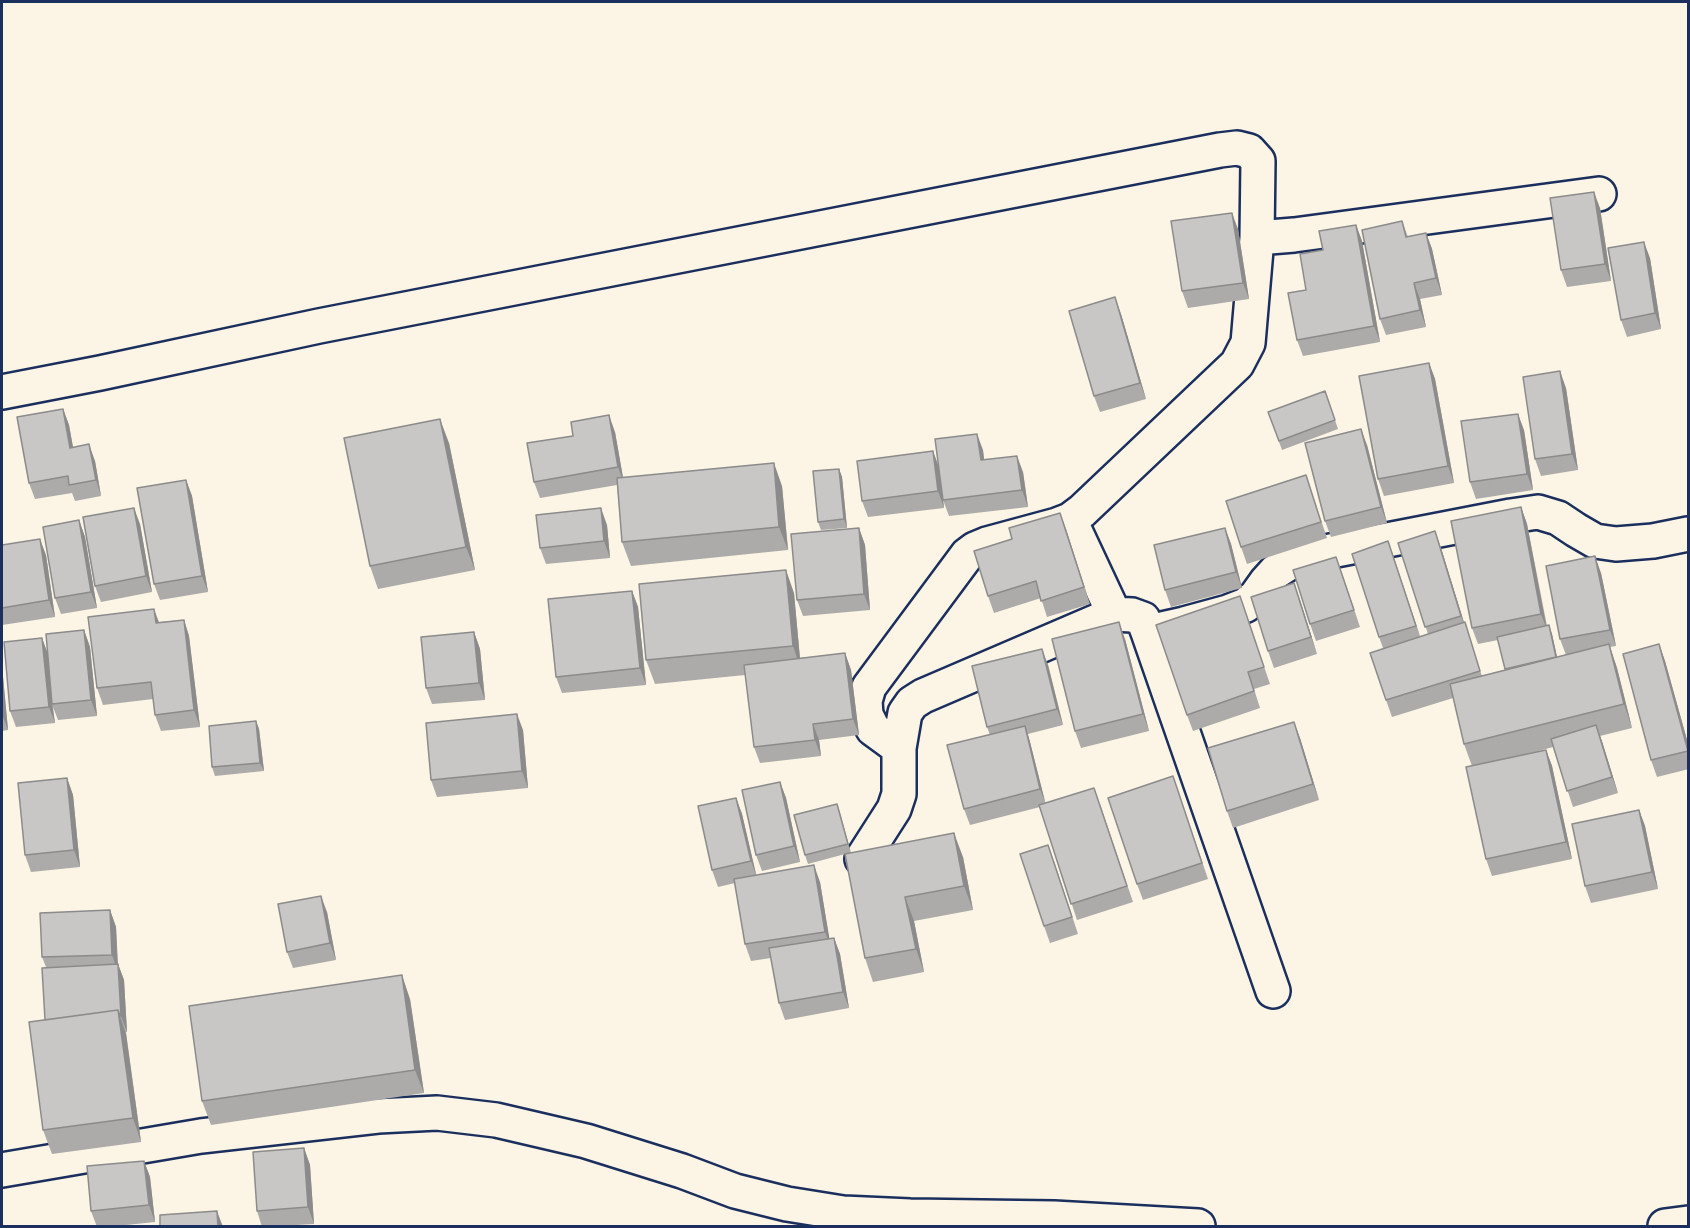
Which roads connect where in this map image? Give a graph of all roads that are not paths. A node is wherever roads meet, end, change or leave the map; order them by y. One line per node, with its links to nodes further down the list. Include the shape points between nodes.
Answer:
1 (1599, 194): 2 (street)
2 (1257, 238): 3 (street, via 1258,161 1249,151 1220,150); 4 (street, via 1248,343 1237,364)
3 (2, 392)
4 (1070, 520): 6 (street); 8 (street, via 987,544 967,555 869,687 866,715 873,729)
5 (1689, 534): 7 (street, via 1616,544 1595,541 1558,518 1538,512 1511,516 1305,556 1275,572 1246,605)
6 (1114, 614): 7 (street, via 1143,620); 8 (street, via 923,696 905,713)
7 (1148, 632): 10 (street)
8 (899, 748): 9 (street, via 899,794 894,809)
9 (862, 859)
10 (1273, 991)
11 (2, 1170): 13 (street, via 213,1135 437,1113 496,1120 586,1140 735,1191 843,1213 1054,1218)
12 (1689, 1223): 14 (street)
13 (1198, 1227)
14 (1665, 1227)

